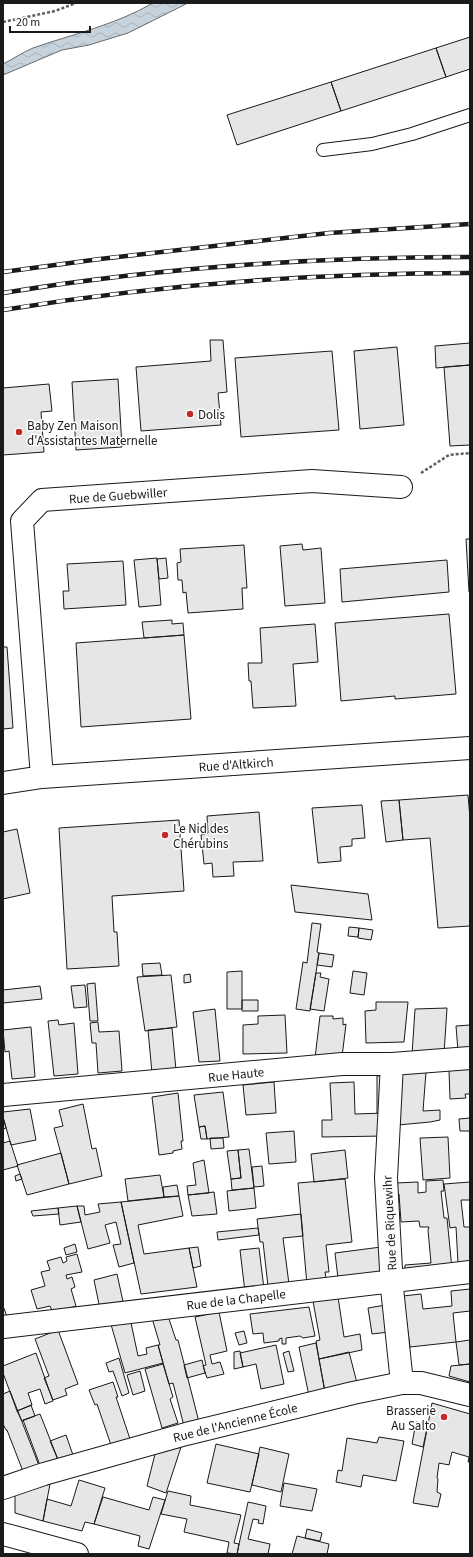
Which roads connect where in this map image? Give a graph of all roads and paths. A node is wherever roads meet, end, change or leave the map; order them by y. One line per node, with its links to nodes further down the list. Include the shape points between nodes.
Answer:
1 (76, 3): 2 (path, via 55,11)
2 (3, 22)
3 (470, 115): 4 (lane, via 372,144)
4 (323, 150)
5 (470, 453): 6 (path, via 449,455)
6 (401, 487): 8 (street, Rue de Guebwiller, via 312,481 42,500 22,521)
7 (470, 748): 8 (street, Rue d'Altkirch)
8 (42, 777): 9 (street, Rue d'Altkirch)
9 (3, 783)
10 (470, 1058): 11 (street, Rue Haute)
11 (392, 1064): 12 (street, Rue Haute, via 328,1066); 14 (street, Rue de Riquewihr, via 386,1178)
12 (3, 1095)
13 (470, 1272): 14 (street, Rue de la Chapelle)
14 (393, 1281): 15 (street, Rue de la Chapelle); 16 (street, Rue de Riquewihr)
15 (3, 1327)
16 (402, 1383): 17 (street, Rue de l'Ancienne École, via 421,1383); 18 (street, Rue de l'Ancienne École, via 186,1434)
17 (470, 1395)
18 (3, 1488)
19 (3, 1534): 20 (street)
20 (77, 1554)

